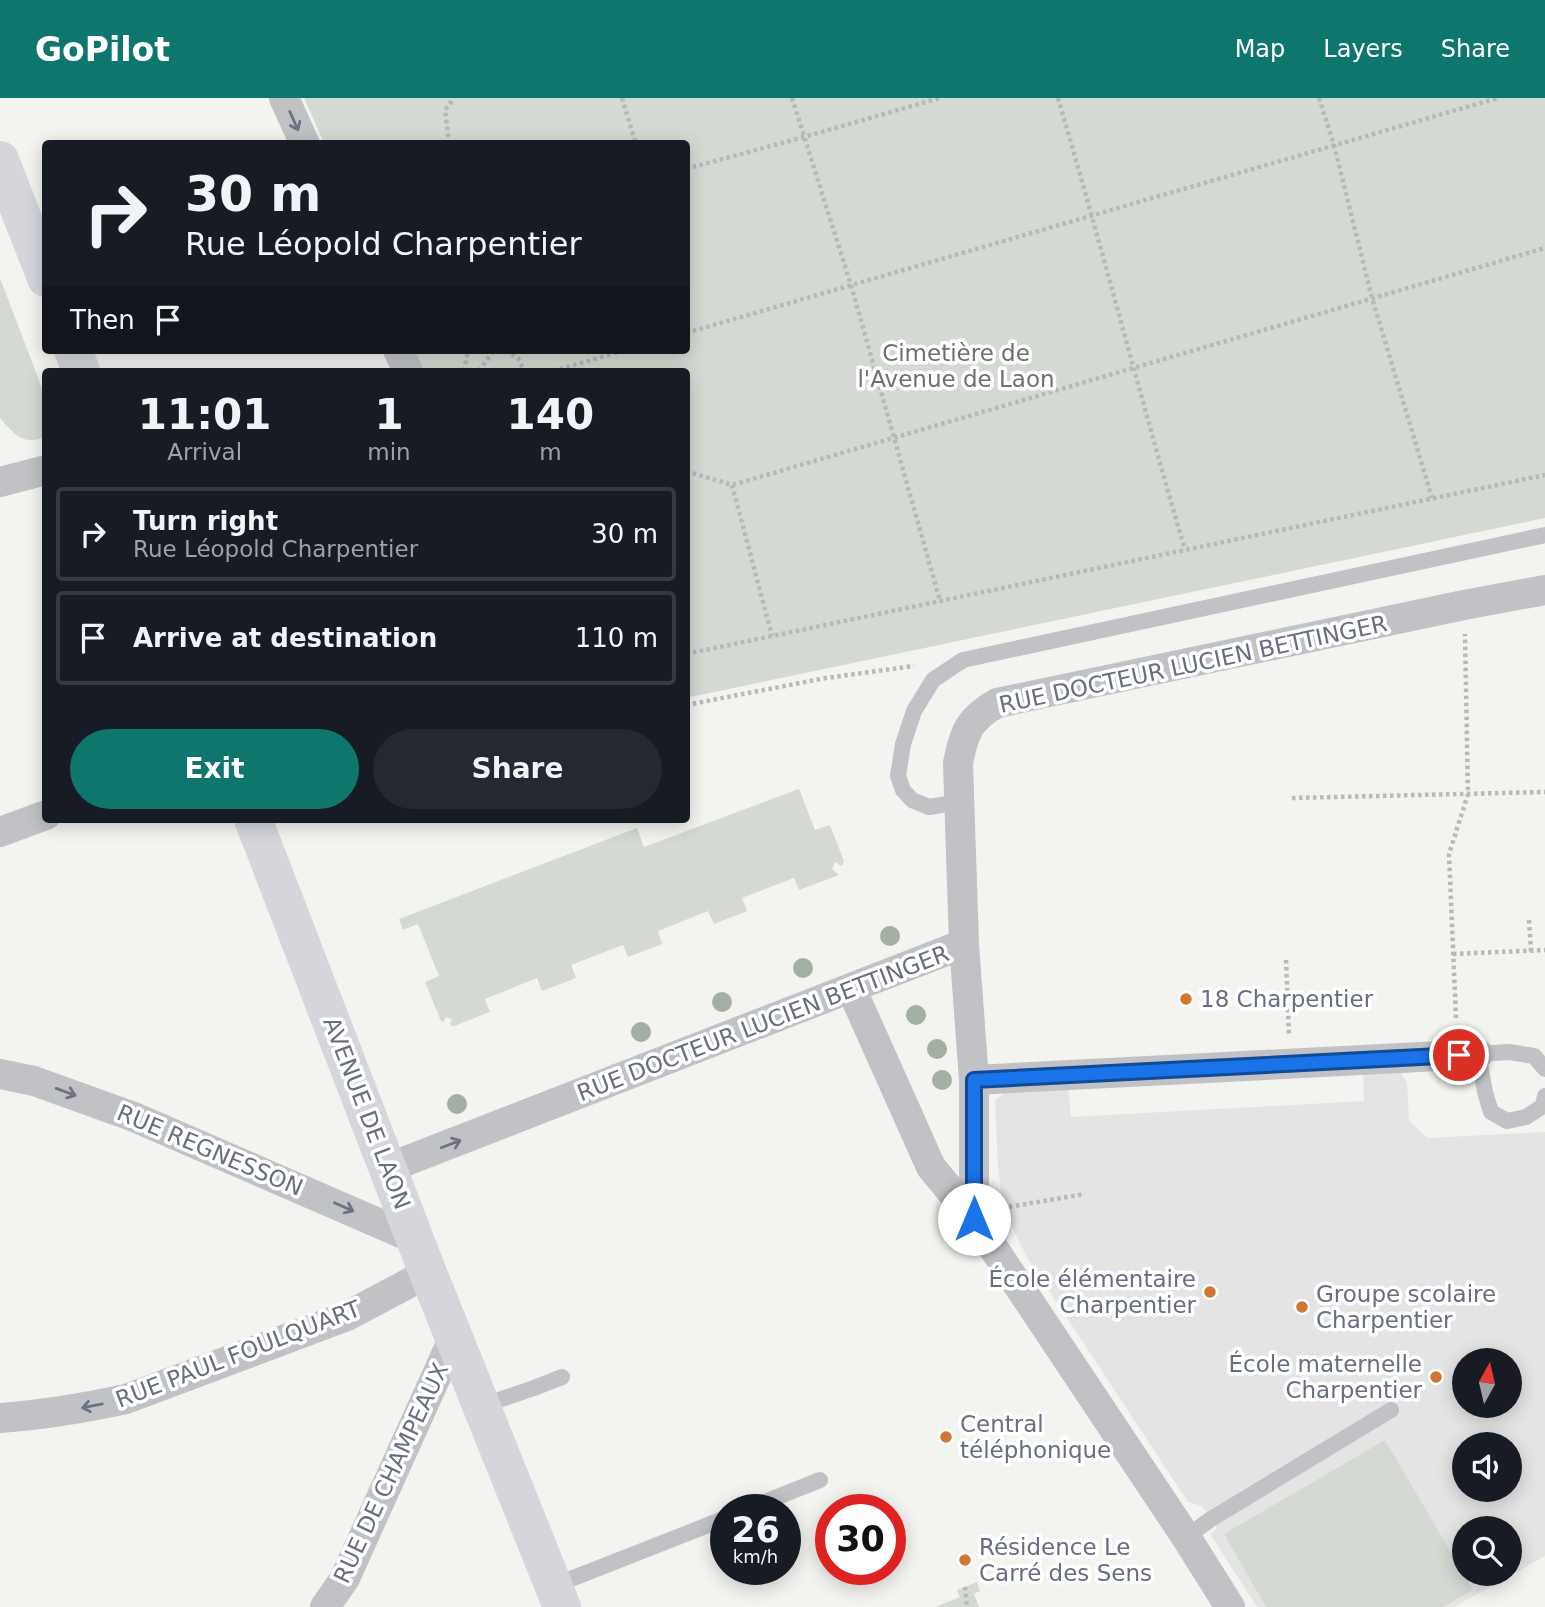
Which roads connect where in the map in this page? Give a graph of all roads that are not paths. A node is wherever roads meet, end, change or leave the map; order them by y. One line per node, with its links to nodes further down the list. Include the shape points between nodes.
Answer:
1 (284, 98): 2 (street, one-way to 2)
2 (303, 140)
3 (0, 160): 4 (main road)
4 (42, 268)
5 (1545, 535): 7 (lane, via 963,660 933,680 914,711 898,776 912,800 929,807)
6 (1545, 590): 7 (street, RUE DOCTEUR LUCIEN BETTINGER, via 997,703 981,712 961,746)
7 (959, 802): 11 (street, RUE DOCTEUR LUCIEN BETTINGER)
8 (42, 816): 10 (street)
9 (255, 823): 18 (main road, AVENUE DE LAON)
10 (0, 832)
11 (964, 944): 12 (street, RUE DOCTEUR LUCIEN BETTINGER); 16 (street)
12 (852, 988): 18 (street, RUE DOCTEUR LUCIEN BETTINGER, one-way to 12); 19 (street, via 931,1167)
13 (1478, 1054): 14 (lane, via 1534,1056); 16 (street); 17 (lane, via 1491,1112 1507,1121 1526,1117 1543,1106)
14 (1545, 1069)
15 (0, 1074): 20 (street, RUE REGNESSON, one-way to 20, via 34,1081 134,1117)
16 (974, 1080): 19 (street)
17 (1545, 1096)
18 (388, 1168): 20 (main road, AVENUE DE LAON)
19 (974, 1215): 29 (street)
20 (422, 1256): 21 (main road, AVENUE DE LAON); 25 (street, RUE PAUL FOULQUART, one-way to 25, via 347,1316 126,1399)
21 (454, 1337): 23 (main road, AVENUE DE LAON); 31 (street, RUE DE CHAMPEAUX, via 345,1578)
22 (562, 1377): 23 (lane)
23 (481, 1406): 30 (main road, AVENUE DE LAON)
24 (1391, 1410): 29 (lane)
25 (0, 1418)
26 (820, 1480): 27 (lane)
27 (785, 1494)
28 (710, 1525): 30 (lane)
29 (1186, 1538): 32 (street)
30 (557, 1597)
31 (325, 1607)
32 (1230, 1607)

